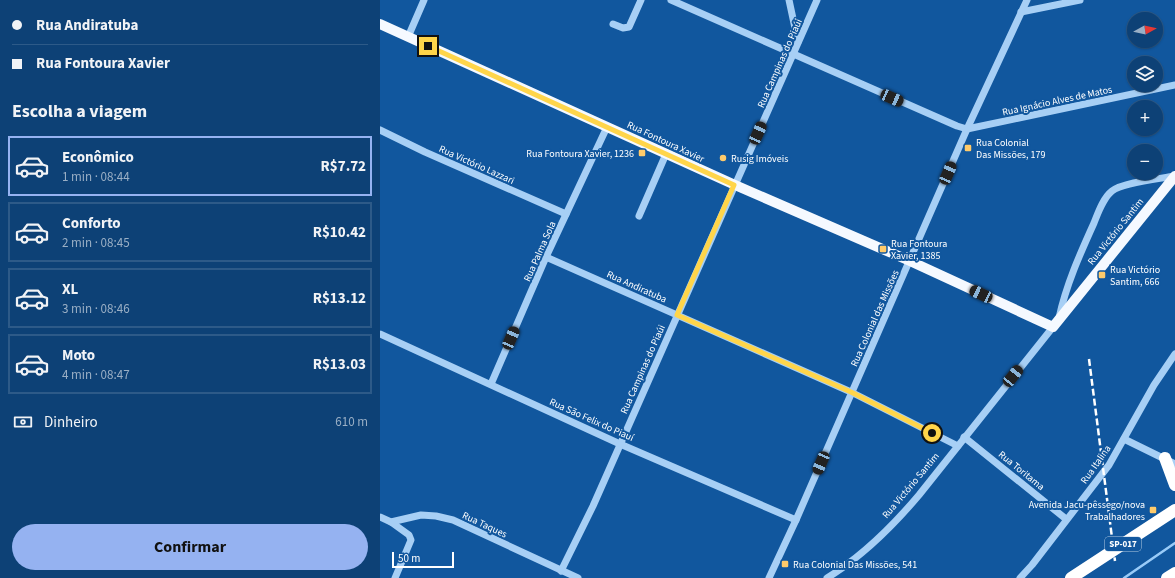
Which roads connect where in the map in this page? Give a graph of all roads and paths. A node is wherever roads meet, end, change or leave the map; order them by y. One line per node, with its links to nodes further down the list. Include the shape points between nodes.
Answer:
1 (424, 0): 11 (street)
2 (641, 0): 10 (street, via 628,28)
3 (671, 0): 13 (street)
4 (789, 0): 12 (street)
5 (817, 0): 12 (street, Rua Campinas do Piaúi)
6 (1027, 0): 8 (street, Rua Colonial das Missões)
7 (1080, 0): 8 (street)
8 (1021, 12): 16 (street, Rua Colonial das Missões)
9 (380, 24): 11 (main road, Rua Fontoura Xavier)
10 (613, 24)
11 (408, 37): 15 (main road, Rua Fontoura Xavier)
12 (798, 42): 13 (street, Rua Campinas do Piaúi)
13 (793, 55): 16 (street); 20 (street, Rua Campinas do Piaúi)
14 (1175, 84): 16 (street, Rua Ignácio Alves de Matos)
15 (607, 127): 18 (main road, Rua Fontoura Xavier); 21 (street, Rua Palma Sola)
16 (967, 129): 24 (street, Rua Colonial das Missões)
17 (380, 130): 21 (street, Rua Victório Lazzari)
18 (666, 154): 20 (main road, Rua Fontoura Xavier); 22 (street)
19 (1175, 176): 26 (main road, Rua Victório Santim); 26 (street, Rua Victório Santim, via 1122,187 1111,192 1100,209 1081,251)
20 (734, 185): 24 (main road, Rua Fontoura Xavier); 25 (street, Rua Campinas do Piaúi)
21 (566, 214): 23 (street, Rua Palma Sola)
22 (639, 216)
23 (546, 257): 25 (street, Rua Andiratuba); 29 (street, Rua Palma Sola)
24 (910, 261): 26 (main road, Rua Fontoura Xavier); 30 (street, Rua Colonial das Missões)
25 (677, 315): 30 (street, Rua Andiratuba); 33 (street, Rua Campinas do Piaúi)
26 (1056, 323): 31 (street, Rua Victório Santim)
27 (380, 334): 29 (street, Rua São Felix do Piauí)
28 (1175, 354): 32 (street, Rua Italina, via 1154,385)
29 (490, 384): 33 (street, Rua São Felix do Piauí)
30 (851, 392): 34 (street, Rua Andiratuba); 40 (street, Rua Colonial das Missões)
31 (964, 437): 34 (street, Rua Victório Santim); 39 (street, Rua Toritama)
32 (1124, 439): 35 (street); 39 (street, Rua Italina, via 1109,464)
33 (620, 444): 40 (street, Rua São Felix do Piauí); 42 (street, Rua Campinas do Piaúi)
34 (958, 446): 47 (street, Rua Victório Santim, via 920,495 882,536)
35 (1170, 461): 36 (highway)
36 (1175, 485)
37 (1175, 510): 49 (highway, SP-017)
38 (380, 517): 41 (street)
39 (1066, 519): 48 (street, Rua Italina)
40 (796, 520): 46 (street, Rua Colonial das Missões)
41 (391, 522): 42 (street, Rua Taques, via 420,515 453,520); 44 (street, via 409,535 411,540)
42 (562, 571): 45 (street, Rua Taques)
43 (1175, 573): 50 (highway)
44 (395, 578)
45 (578, 578)
46 (769, 578)
47 (827, 578)
48 (1020, 578)
49 (1071, 578)
50 (1167, 578)

